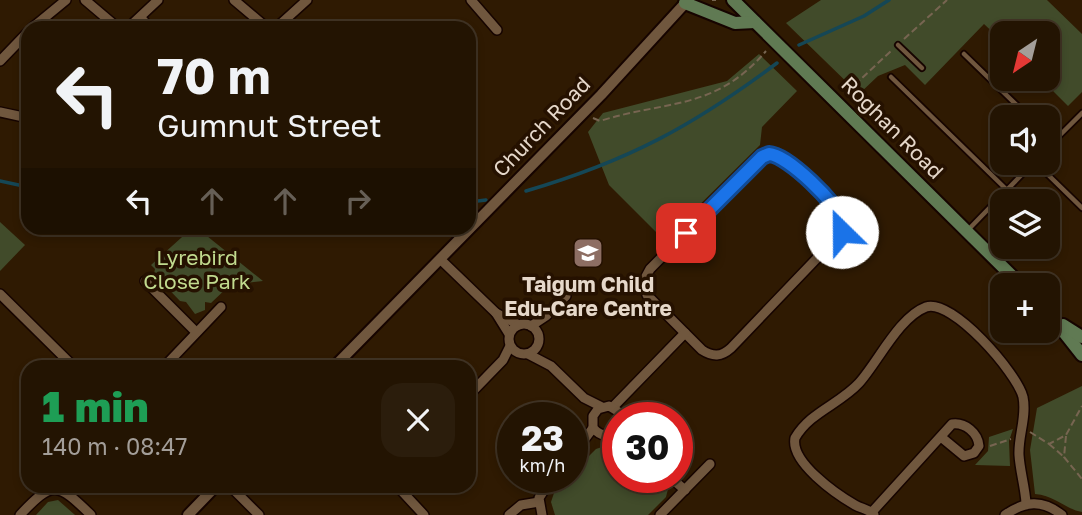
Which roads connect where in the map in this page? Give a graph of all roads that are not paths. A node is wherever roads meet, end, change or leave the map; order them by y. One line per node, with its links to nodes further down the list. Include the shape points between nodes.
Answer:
1 (66, 0): 10 (street)
2 (85, 0): 11 (street)
3 (158, 0): 9 (street)
4 (233, 0): 14 (street)
5 (307, 0): 15 (street)
6 (471, 0): 17 (street)
7 (733, 0): 16 (main road, Roghan Road)
8 (687, 2): 16 (main road, via 735,23); 35 (street, Church Road)
9 (141, 18): 12 (street); 13 (street)
10 (40, 21)
11 (110, 21)
12 (137, 21)
13 (144, 21)
14 (258, 21)
15 (284, 21)
16 (755, 22): 36 (main road, Roghan Road)
17 (498, 30)
18 (21, 39): 21 (street)
19 (898, 45): 22 (lane)
20 (964, 54): 24 (lane)
21 (0, 61)
22 (922, 68)
23 (891, 77): 31 (lane)
24 (1017, 105)
25 (0, 112): 27 (street)
26 (1082, 113): 28 (lane)
27 (21, 116)
28 (1060, 136)
29 (1023, 175): 32 (lane)
30 (1048, 175): 34 (lane)
31 (1006, 189)
32 (1008, 189)
33 (990, 207): 36 (lane)
34 (1082, 208)
35 (476, 222)
36 (967, 231): 39 (main road, Roghan Road)
37 (464, 235): 38 (street, Church Road)
38 (440, 259): 44 (street); 60 (street, Church Road)
39 (1009, 273)
40 (145, 281): 49 (street)
41 (0, 294): 58 (street)
42 (566, 296): 48 (street)
43 (221, 307): 49 (street)
44 (496, 313): 46 (street); 51 (street)
45 (1060, 321): 52 (main road)
46 (519, 325): 48 (street); 51 (street)
47 (1060, 325): 57 (main road)
48 (534, 329): 53 (street)
49 (196, 332): 59 (street)
50 (685, 333): 50 (street, via 647,295 645,278 762,157 781,156 840,213 842,232 727,352 707,352); 65 (street)
51 (509, 334): 54 (street)
52 (1082, 337)
53 (538, 345): 56 (street); 62 (street)
54 (510, 346): 55 (street); 61 (street)
55 (517, 354): 56 (street); 61 (street)
56 (528, 354): 62 (street)
57 (1082, 355)
58 (67, 360)
59 (170, 360)
60 (341, 360)
61 (503, 360): 63 (street)
62 (551, 366): 64 (street)
63 (476, 388)
64 (584, 398): 66 (street); 67 (street)
65 (623, 402)
66 (602, 407): 67 (street)
67 (593, 416): 68 (street)
68 (597, 431): 69 (street); 71 (street)
69 (602, 432)
70 (941, 437): 70 (street, via 964,456 979,446 975,435 959,423); 83 (street)
71 (588, 440)
72 (710, 464): 73 (street)
73 (693, 482)
74 (42, 493): 84 (street)
75 (67, 493): 85 (street)
76 (209, 493): 86 (street)
77 (237, 493): 87 (street)
78 (404, 493): 88 (street)
79 (541, 493): 81 (street)
80 (682, 493): 91 (street)
81 (539, 502): 89 (street, via 521,505); 90 (street)
82 (1026, 503): 83 (street, via 1019,458 1024,411 1020,387 957,318 934,306 915,315 857,385 816,414 795,438 797,455 818,477 844,499); 92 (street); 93 (street, via 1047,506)
83 (873, 514)
84 (20, 515)
85 (91, 515)
86 (188, 515)
87 (259, 515)
88 (424, 515)
89 (509, 515)
90 (542, 515)
91 (660, 515)
92 (1005, 515)
93 (1062, 515)

